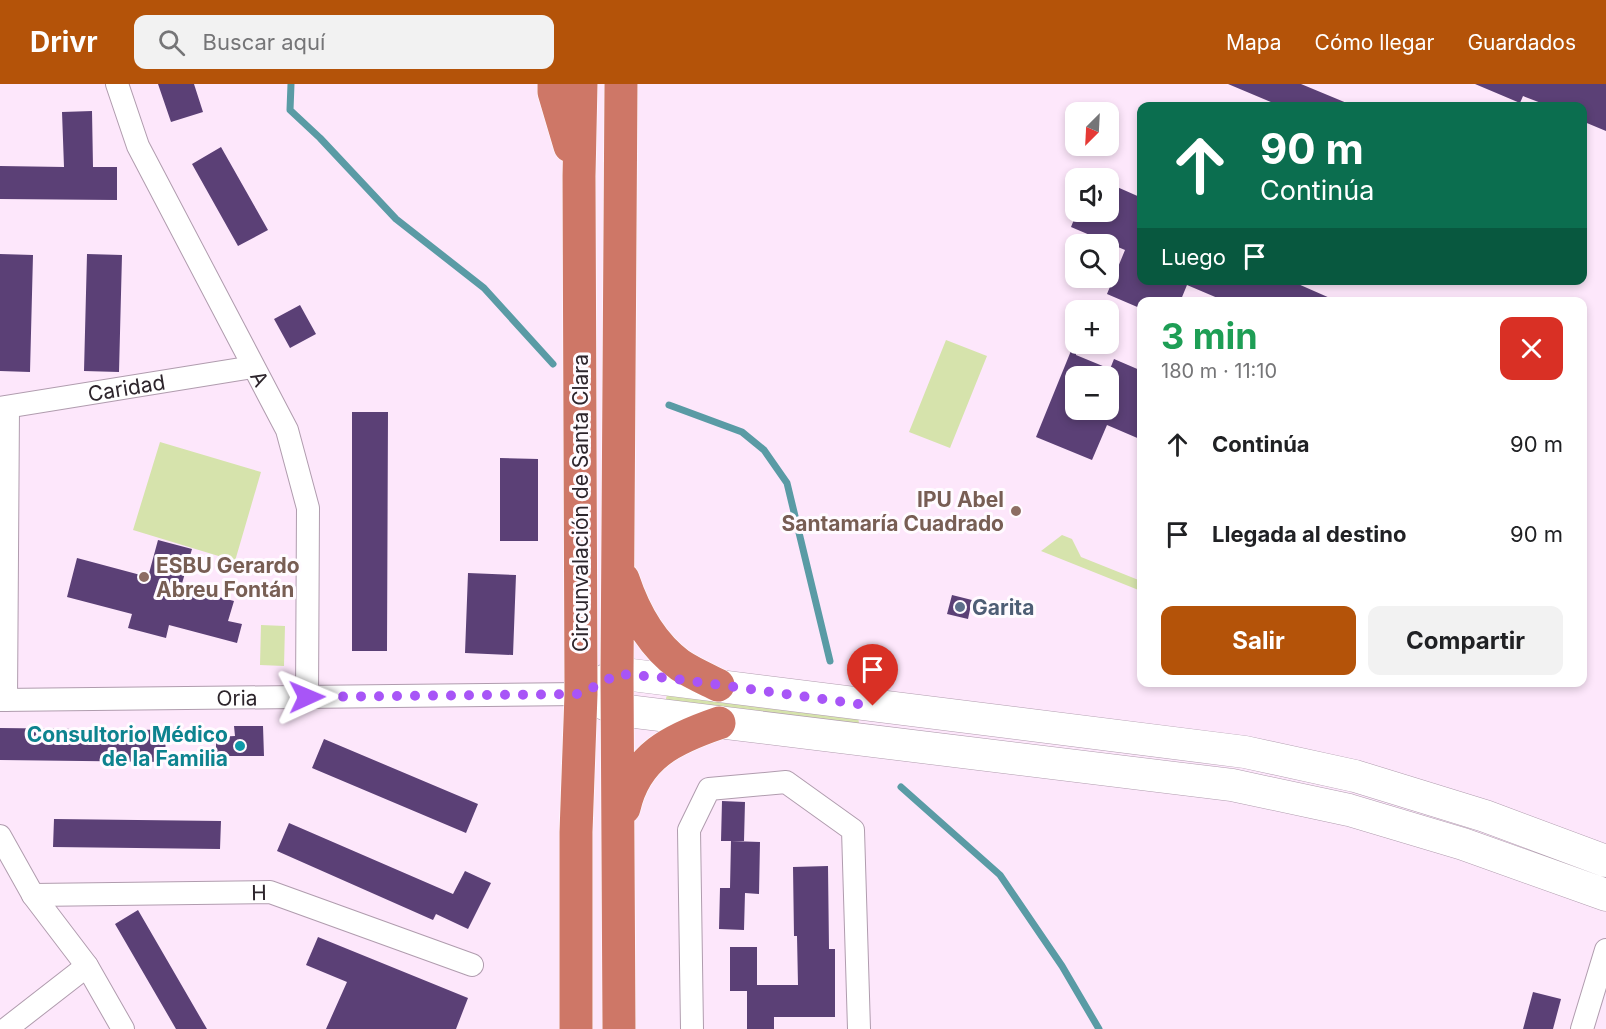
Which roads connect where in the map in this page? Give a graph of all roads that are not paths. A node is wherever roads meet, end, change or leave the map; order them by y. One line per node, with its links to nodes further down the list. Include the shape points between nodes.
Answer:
1 (117, 84): 6 (street, A, via 138,146)
2 (554, 84): 5 (highway)
3 (581, 84): 5 (highway, Circunvalación de Santa Clara)
4 (621, 84): 8 (highway, Circunvalación de Santa Clara)
5 (579, 176): 11 (highway, Circunvalación de Santa Clara)
6 (253, 367): 7 (street, Caridad); 12 (street, A, via 287,430 308,508)
7 (4, 408): 13 (street)
8 (618, 563): 9 (highway, Circunvalación de Santa Clara); 10 (highway, via 633,608 656,643 680,665)
9 (618, 674): 10 (main road); 11 (main road); 14 (highway, Circunvalación de Santa Clara)
10 (718, 685): 18 (main road, via 1245,752 1355,776 1485,816)
11 (581, 694): 12 (street, Oria); 14 (main road); 26 (highway, Circunvalación de Santa Clara)
12 (307, 697): 13 (street, Oria)
13 (3, 700)
14 (618, 710): 15 (main road); 16 (highway, Circunvalación de Santa Clara)
15 (718, 723): 16 (highway, via 671,742 641,767 627,794); 20 (main road, via 1232,785 1349,810 1463,844)
16 (619, 831): 27 (highway, Circunvalación de Santa Clara)
17 (0, 836): 19 (street)
18 (1606, 861)
19 (33, 895): 22 (street, H, via 270,892); 23 (street)
20 (1606, 895)
21 (1606, 950): 30 (street)
22 (472, 965)
23 (87, 966): 24 (street); 25 (street)
24 (6, 1029)
25 (123, 1029)
26 (576, 1029)
27 (619, 1029)
28 (692, 1029): 29 (street, via 689,830 709,789 786,782 854,830)
29 (859, 1029)
30 (1582, 1029)

